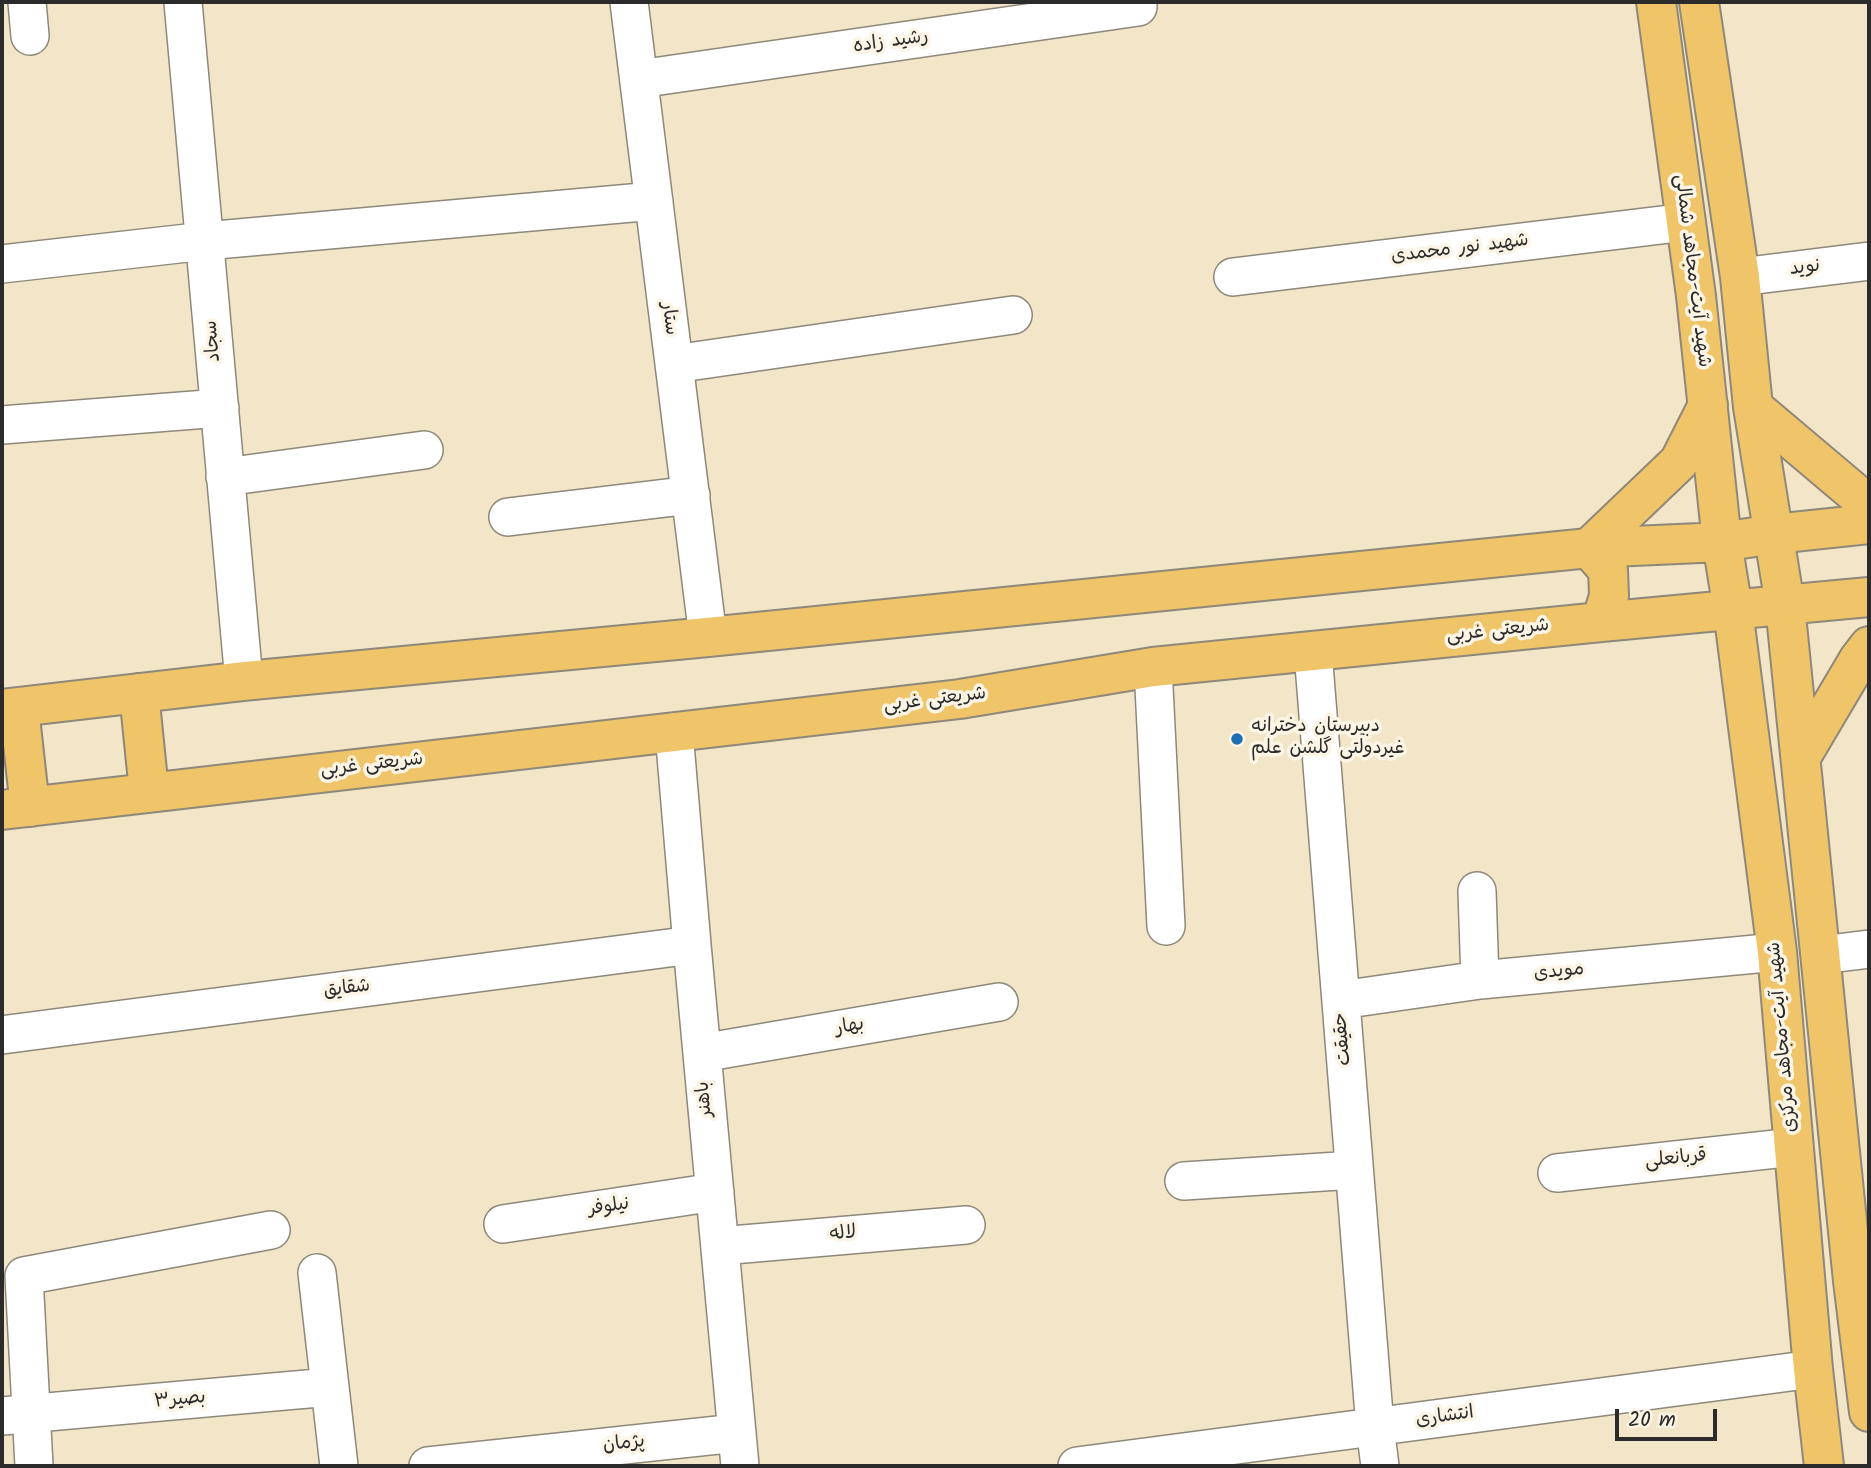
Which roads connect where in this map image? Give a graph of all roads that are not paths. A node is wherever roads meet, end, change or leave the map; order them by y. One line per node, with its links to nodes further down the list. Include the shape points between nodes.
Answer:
1 (183, 2): 9 (street, سجاد)
2 (629, 2): 6 (street, ستار)
3 (1137, 2): 6 (street, رشید زاده, via 1138,7)
4 (1656, 2): 8 (main road, شهید آیت-مجاهد شمالی)
5 (1699, 2): 13 (main road)
6 (639, 79): 7 (street, ستار)
7 (654, 201): 9 (street); 17 (street, ستار)
8 (1686, 222): 12 (street, شهید نور محمدی); 16 (main road, شهید آیت-مجاهد شمالی)
9 (205, 241): 11 (street); 20 (street, سجاد)
10 (1869, 261): 13 (street, نوید)
11 (2, 264)
12 (1233, 277)
13 (1740, 277): 15 (main road)
14 (1013, 315): 17 (street)
15 (1746, 341): 16 (main road); 19 (main road)
16 (1701, 351): 18 (main road, شهید آیت-مجاهد شمالی)
17 (674, 364): 24 (street, ستار)
18 (1708, 405): 29 (main road, شهید آیت-مجاهد شمالی); 30 (main road, via 1679,462)
19 (1753, 407): 25 (main road); 28 (main road)
20 (220, 408): 21 (street); 23 (street, سجاد)
21 (2, 425)
22 (424, 450): 23 (street)
23 (225, 477): 39 (street, سجاد)
24 (691, 495): 26 (street); 35 (street, ستار)
25 (1869, 505)
26 (508, 517)
27 (1869, 524): 28 (main road)
28 (1774, 534): 29 (main road); 32 (main road)
29 (1722, 542): 30 (main road); 33 (main road, شهید آیت-مجاهد مرکزی)
30 (1589, 548): 34 (main road, via 1608,569 1609,596); 35 (main road)
31 (1869, 597): 32 (main road, شریعتی غربی)
32 (1786, 605): 33 (main road, شریعتی غربی); 43 (main road)
33 (1733, 610): 34 (main road, شریعتی غربی); 50 (main road, شهید آیت-مجاهد مرکزی)
34 (1601, 622): 37 (main road, شریعتی غربی)
35 (708, 637): 39 (main road)
36 (1869, 646): 43 (main road)
37 (1313, 652): 38 (main road, شریعتی غربی); 53 (street, حقیقت)
38 (1153, 667): 42 (main road, شریعتی غربی, via 960,699); 47 (street)
39 (244, 681): 40 (main road)
40 (139, 693): 41 (main road); 44 (main road)
41 (10, 709): 45 (main road)
42 (674, 732): 44 (main road, شریعتی غربی); 48 (street, باهنر)
43 (1801, 757): 51 (main road)
44 (149, 791): 45 (main road, شریعتی غربی)
45 (16, 808)
46 (1476, 891): 52 (street)
47 (1166, 926)
48 (692, 945): 55 (street, شقایق); 56 (street, باهنر)
49 (1869, 949): 51 (street)
50 (1777, 952): 52 (street, مویدی); 57 (main road, شهید آیت-مجاهد مرکزی)
51 (1821, 955): 67 (main road, via 1853,1281)
52 (1480, 980): 53 (street, مویدی)
53 (1341, 1000): 58 (street, حقیقت)
54 (999, 1002): 56 (street, بهار)
55 (2, 1035)
56 (702, 1053): 61 (street, باهنر)
57 (1794, 1147): 59 (street, قربانعلی); 68 (main road, شهید آیت-مجاهد مرکزی)
58 (1354, 1170): 60 (street); 72 (street, حقیقت)
59 (1557, 1173)
60 (1184, 1181)
61 (715, 1192): 62 (street, نیلوفر); 65 (street, باهنر)
62 (503, 1224)
63 (966, 1225): 65 (street, لاله)
64 (271, 1230): 71 (street, via 24,1276)
65 (720, 1245): 73 (street, باهنر)
66 (317, 1273): 69 (street)
67 (1866, 1367): 70 (main road)
68 (1813, 1369): 72 (street, انتشاری); 79 (main road, شهید آیت-مجاهد مرکزی)
69 (330, 1387): 71 (street, بصیر۳); 75 (street)
70 (1869, 1412)
71 (16, 1415): 74 (street)
72 (1375, 1427): 77 (street, انتشاری); 78 (street, حقیقت)
73 (739, 1450): 76 (street, پژمان)
74 (34, 1466)
75 (339, 1466)
76 (428, 1466)
77 (1077, 1466)
78 (1380, 1466)
79 (1824, 1466)

